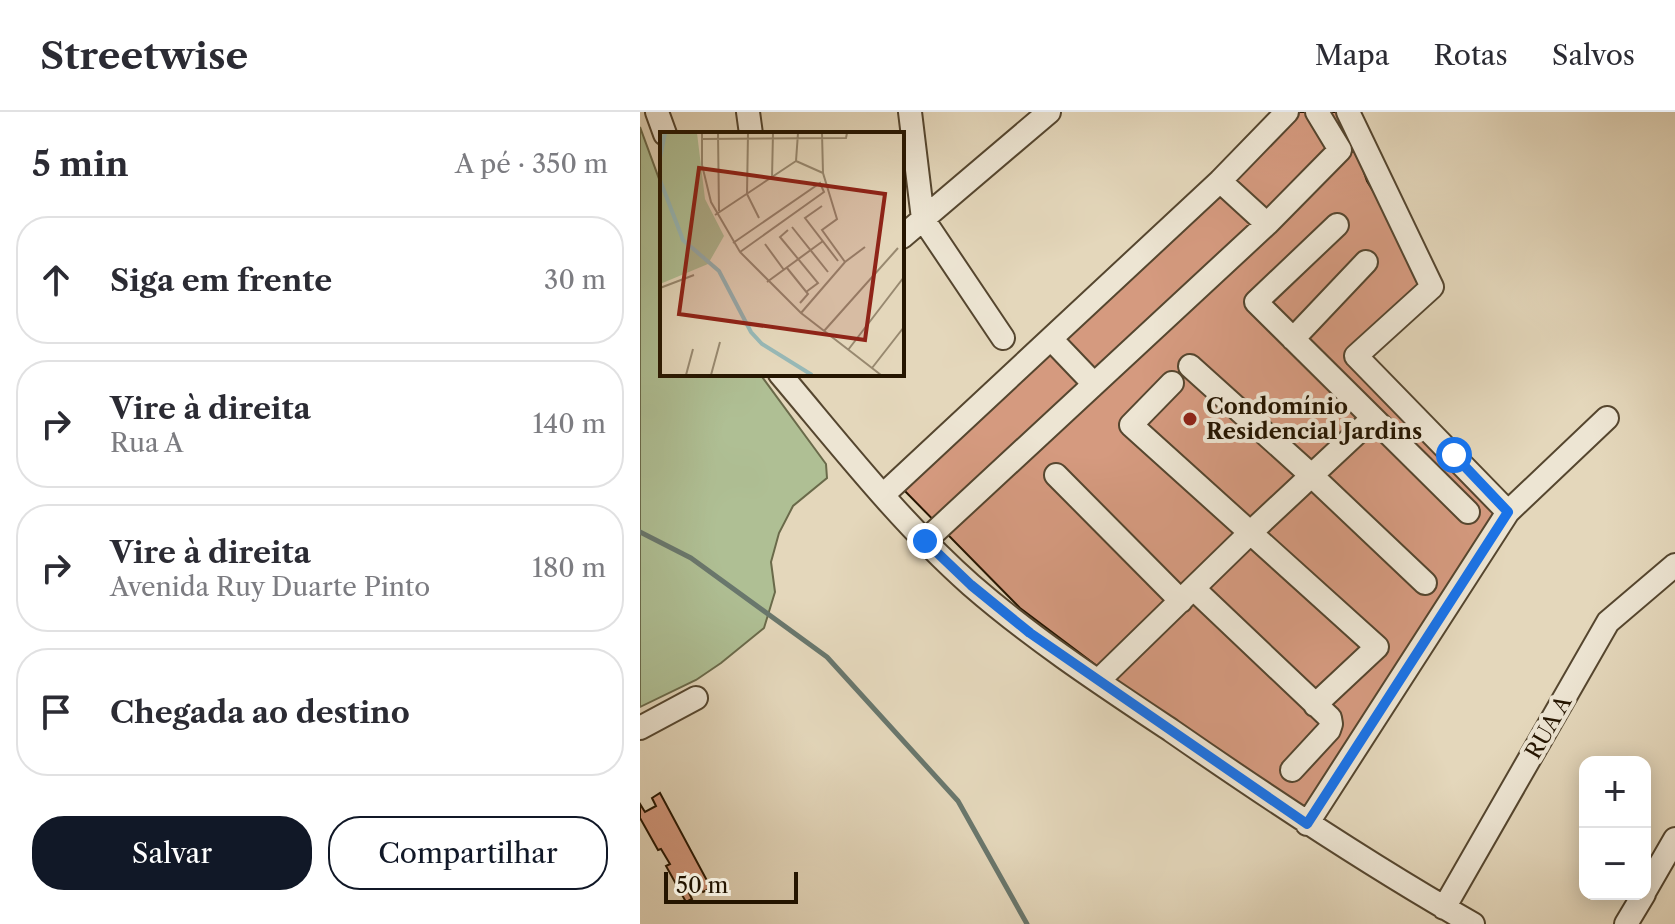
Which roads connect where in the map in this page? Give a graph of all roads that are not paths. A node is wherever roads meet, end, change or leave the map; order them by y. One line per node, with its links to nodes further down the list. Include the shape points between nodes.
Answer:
1 (657, 112): 8 (street)
2 (748, 112): 9 (street)
3 (910, 112): 11 (street)
4 (1048, 112): 11 (street)
5 (1287, 112): 10 (street)
6 (1317, 112): 12 (street, via 1340,150)
7 (1348, 112): 29 (street, via 1432,287 1356,356)
8 (664, 132)
9 (751, 132)
10 (1220, 181): 12 (street); 17 (street)
11 (923, 219): 14 (street); 16 (street)
12 (1267, 224): 22 (street)
13 (1337, 225): 18 (street, via 1256,302)
14 (904, 235)
15 (1366, 262): 18 (street)
16 (1003, 338)
17 (1051, 339): 22 (street); 27 (street)
18 (1293, 339): 23 (street)
19 (1190, 366): 26 (street)
20 (782, 376): 27 (street)
21 (1172, 383): 30 (street, via 1131,425)
22 (1094, 384): 31 (street)
23 (1373, 418): 26 (street); 28 (street)
24 (1607, 418): 29 (street)
25 (1056, 475): 34 (street)
26 (1311, 475): 30 (street); 33 (street)
27 (883, 495): 31 (street)
28 (1468, 512)
29 (1508, 512): 40 (street)
30 (1251, 532): 34 (street); 37 (street, via 1377,647)
31 (925, 541): 35 (street, via 1030,633)
32 (1675, 565): 44 (street, RUA A, via 1608,622)
33 (1425, 583)
34 (1188, 595): 35 (street); 37 (street)
35 (1098, 681): 40 (street)
36 (696, 698): 38 (street)
37 (1322, 711): 39 (street, via 1329,730)
38 (640, 728)
39 (1292, 770)
40 (1307, 824): 44 (street)
41 (1675, 839): 42 (street)
42 (1651, 881)
43 (1640, 900): 46 (street)
44 (1444, 908): 45 (street)
45 (1473, 924)
46 (1626, 924)

